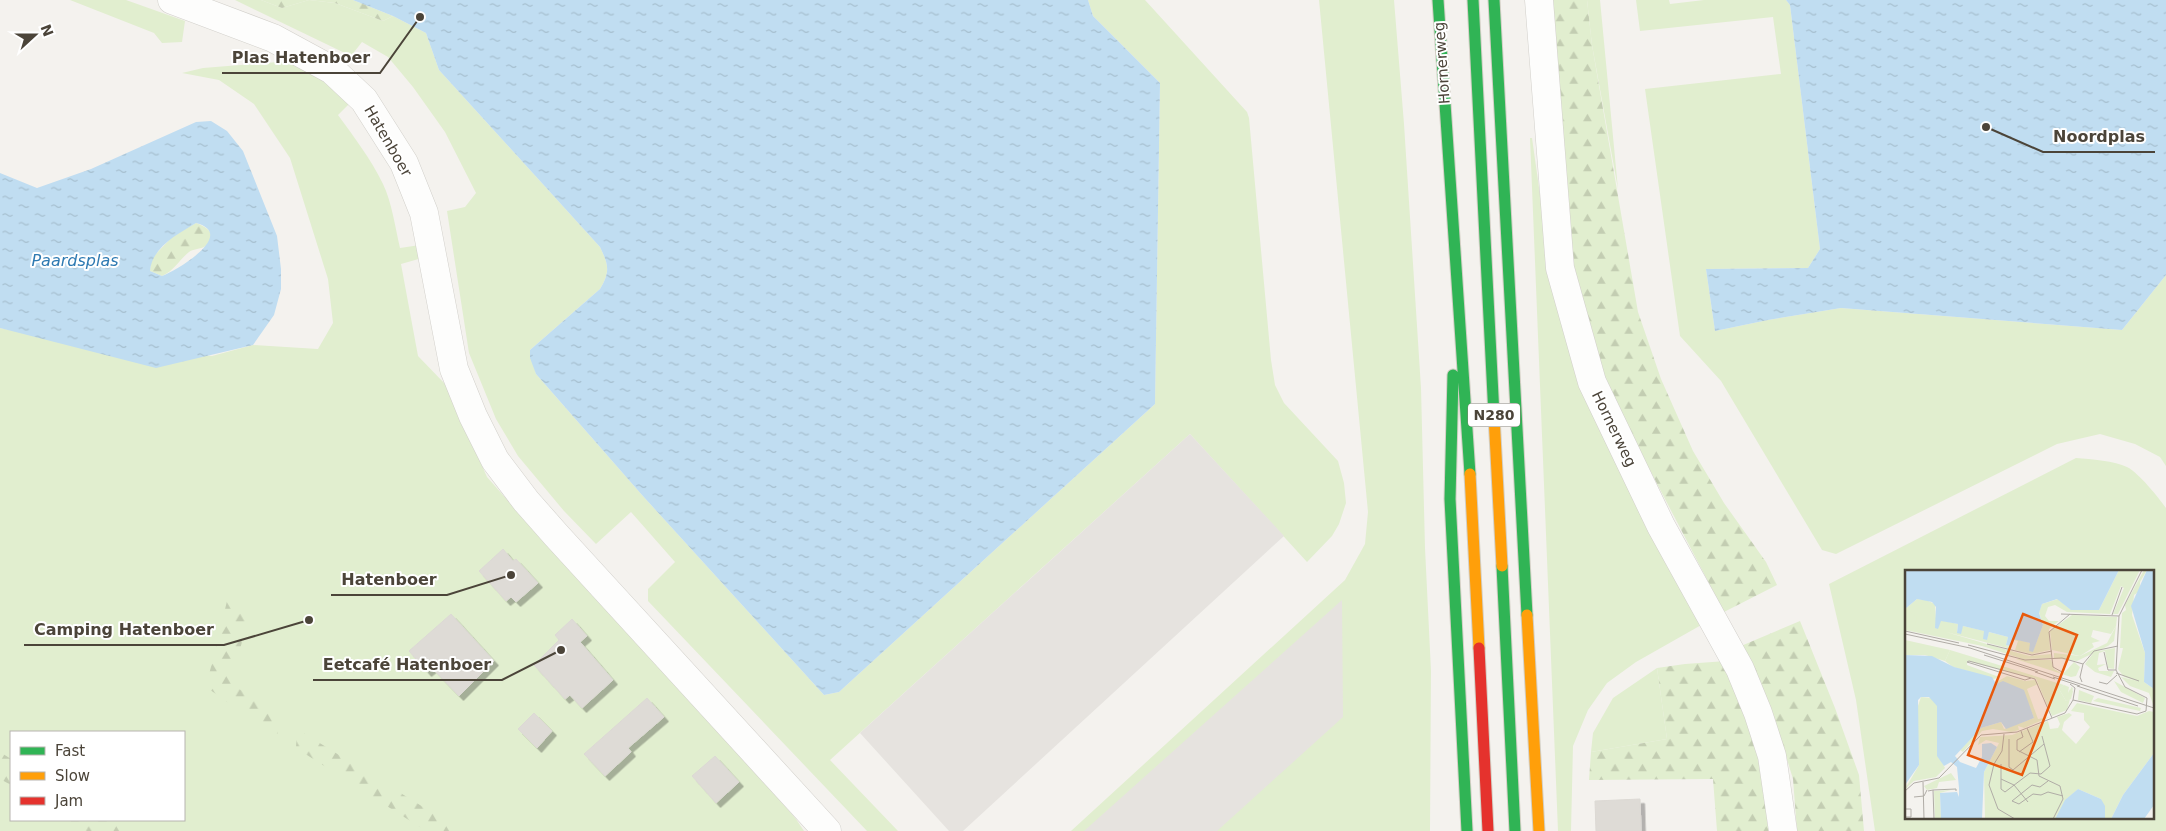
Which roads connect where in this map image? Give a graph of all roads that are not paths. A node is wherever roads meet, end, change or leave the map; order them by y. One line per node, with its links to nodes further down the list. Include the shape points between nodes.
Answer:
1 (172, 0): 7 (street, Hatenboer, via 274,38 332,70 364,100 404,163 424,213 454,369 495,460 556,535)
2 (1438, 0): 6 (main road, Hornerweg / N280)
3 (1473, 0): 10 (main road, N280)
4 (1494, 0): 11 (main road, N280)
5 (1539, 0): 12 (street, Hornerweg, via 1560,268 1592,382 1661,526 1740,669 1772,756)
6 (1455, 276): 8 (main road, Hornerweg / N280, via 1450,499); 9 (main road, Hornerweg / N280, via 1472,501)
7 (826, 831)
8 (1467, 831)
9 (1488, 831)
10 (1515, 831)
11 (1539, 831)
12 (1783, 831)

